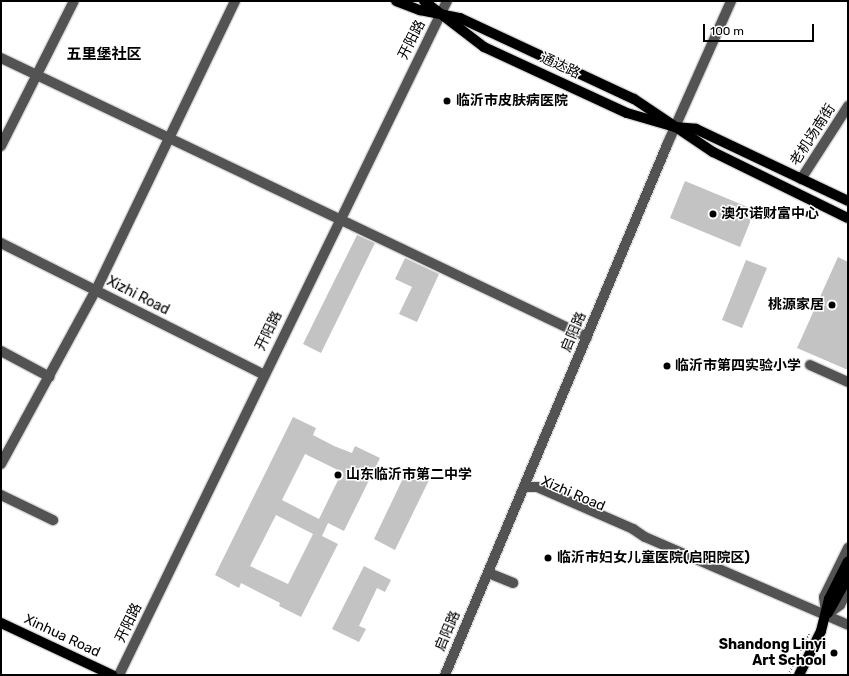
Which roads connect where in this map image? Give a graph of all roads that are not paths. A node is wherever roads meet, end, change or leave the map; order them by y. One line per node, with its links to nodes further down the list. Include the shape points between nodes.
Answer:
1 (74, 1): 9 (street)
2 (235, 1): 12 (street)
3 (396, 1): 7 (main road, 通达路, via 420,10)
4 (424, 1): 7 (main road, 通达路)
5 (447, 1): 7 (street, 开阳路)
6 (731, 1): 11 (street, 启阳路)
7 (442, 13): 11 (main road, 通达路, via 492,32 634,99); 11 (main road, 通达路, via 484,47 627,112); 17 (street, 开阳路)
8 (1, 58): 9 (street)
9 (37, 75): 12 (street); 13 (street)
10 (848, 106): 14 (street, 老机场南街)
11 (675, 127): 14 (main road, 通达路, via 696,129); 16 (main road, 通达路, via 713,152); 20 (street, 启阳路)
12 (169, 138): 17 (street); 19 (street)
13 (1, 146)
14 (801, 179): 15 (main road, 通达路)
15 (848, 201)
16 (848, 218)
17 (339, 220): 20 (street); 23 (street, 开阳路)
18 (1, 243): 19 (street, Xizhi Road)
19 (96, 290): 23 (street, Xizhi Road); 24 (street)
20 (587, 337): 27 (street, 启阳路)
21 (1, 351): 24 (street)
22 (810, 365): 25 (street)
23 (263, 374): 40 (street, 开阳路)
24 (50, 377): 26 (street)
25 (848, 382)
26 (1, 464)
27 (525, 487): 32 (street, 启阳路); 36 (street, Xizhi Road)
28 (1, 495): 29 (street)
29 (53, 520)
30 (848, 548): 36 (street, via 824,597)
31 (848, 561): 36 (main road, via 829,599)
32 (488, 576): 34 (street); 41 (street, 启阳路)
33 (848, 578): 36 (main road)
34 (513, 583)
35 (848, 590): 36 (street, via 840,605)
36 (826, 615): 38 (street, Xizhi Road); 42 (main road); 43 (main road, via 821,631); 44 (street, via 825,633)
37 (1, 623): 39 (main road, Xinhua Road)
38 (848, 625)
39 (112, 675)
40 (119, 675)
41 (445, 675)
42 (792, 675)
43 (799, 675)
44 (804, 675)

